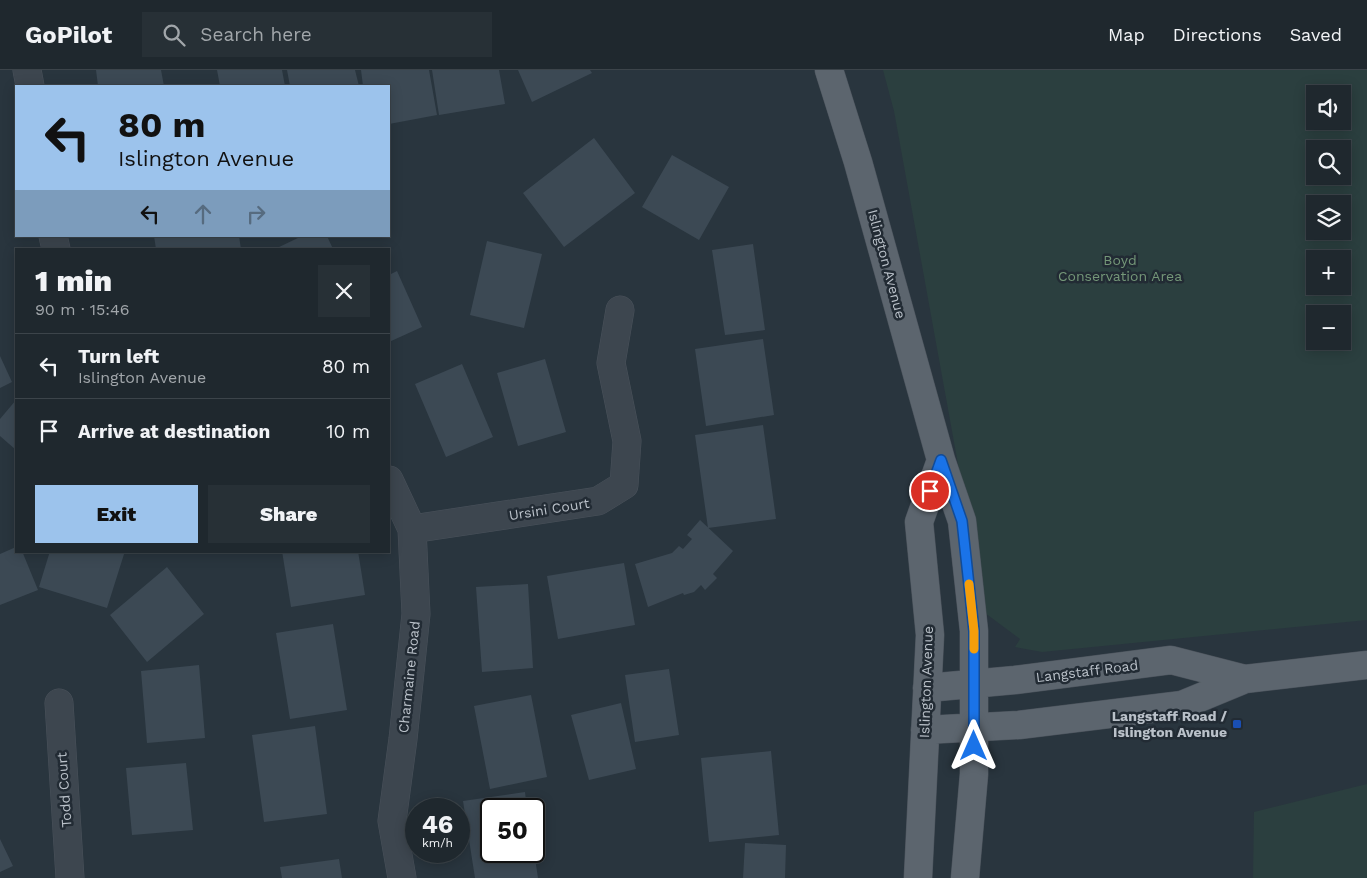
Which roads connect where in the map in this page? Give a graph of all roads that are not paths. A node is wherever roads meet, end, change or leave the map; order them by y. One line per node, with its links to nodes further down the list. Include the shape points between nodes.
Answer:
1 (27, 70): 3 (street)
2 (829, 70): 5 (main road, Islington Avenue)
3 (30, 85)
4 (620, 310): 7 (street, Ursini Court, via 611,364 628,441 624,485 598,501)
5 (941, 460): 10 (main road, Islington Avenue, via 962,521 974,631); 11 (main road, Islington Avenue, via 919,522 930,635)
6 (390, 482): 7 (street, Charmaine Road)
7 (412, 529): 16 (street, Charmaine Road, via 416,614 392,821)
8 (1367, 665): 9 (main road, Langstaff Road)
9 (1245, 679): 10 (main road, Langstaff Road, via 1172,660); 13 (main road, Langstaff Road, via 1182,704)
10 (974, 684): 11 (main road, Langstaff Road); 13 (main road, Islington Avenue)
11 (927, 688): 14 (main road, Islington Avenue)
12 (59, 703): 15 (street, Todd Court)
13 (974, 728): 14 (main road, Langstaff Road); 18 (main road, Islington Avenue, via 974,774)
14 (925, 730): 17 (main road, Islington Avenue)
15 (70, 878)
16 (402, 878)
17 (918, 878)
18 (965, 878)

